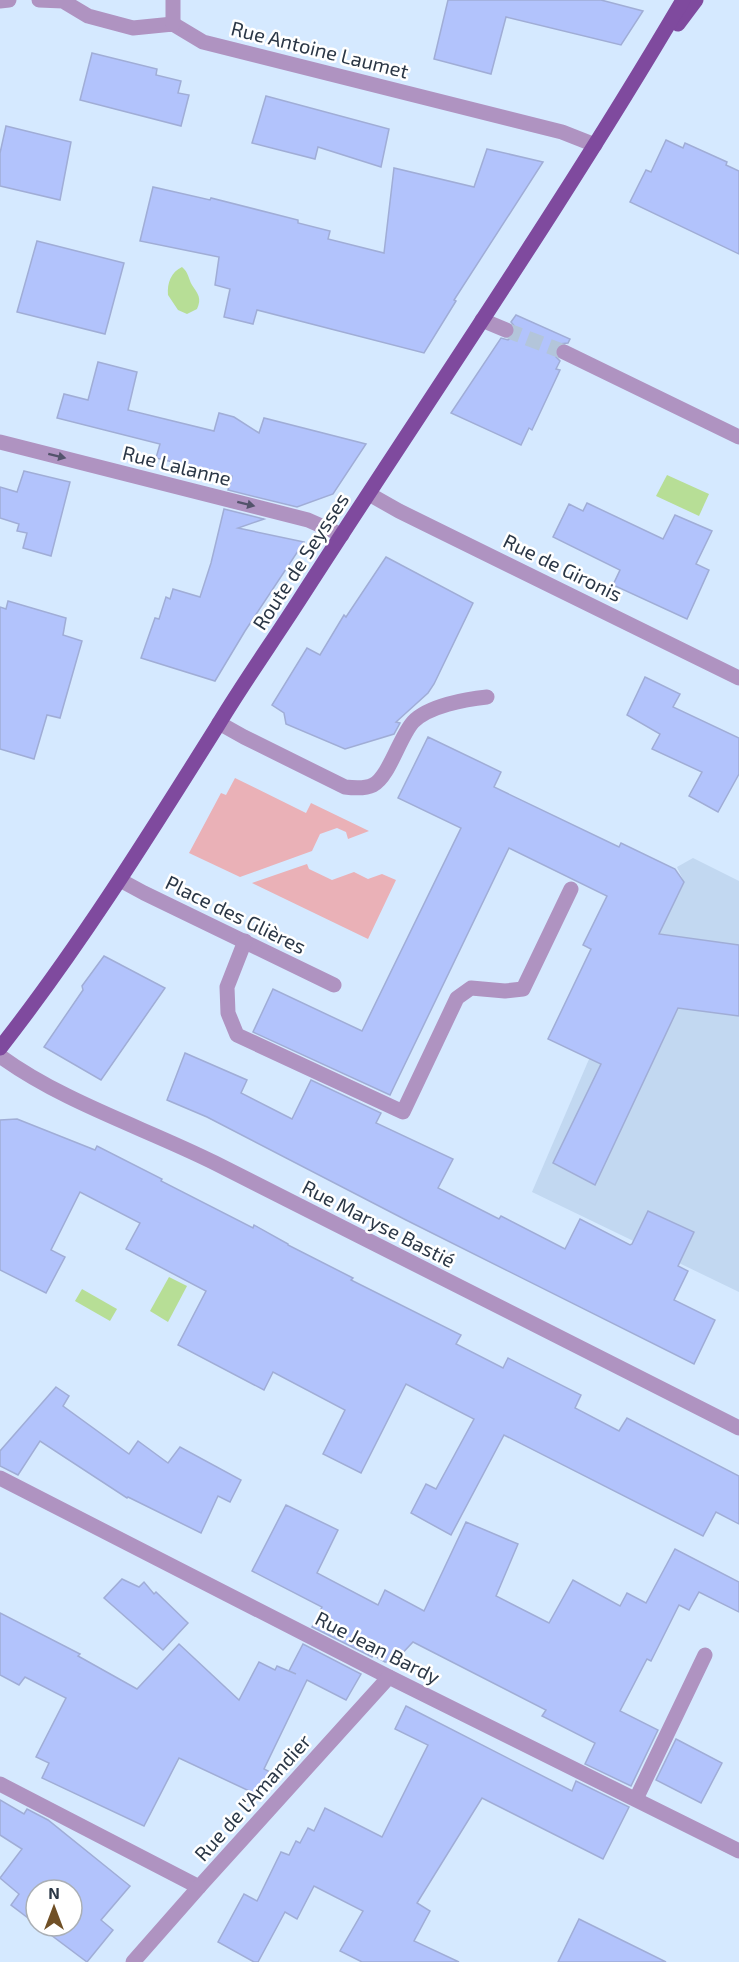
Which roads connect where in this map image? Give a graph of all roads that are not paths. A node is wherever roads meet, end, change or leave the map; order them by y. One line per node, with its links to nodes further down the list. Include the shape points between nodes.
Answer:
1 (9, 0): 6 (street)
2 (39, 0): 7 (street, via 63,2 88,16 133,28)
3 (173, 0): 7 (street)
4 (683, 0): 8 (main road, Route de Seysses)
5 (696, 0): 8 (main road, Route de Seysses)
6 (0, 1)
7 (172, 24): 9 (street, Rue Antoine Laumet, via 203,42 562,132)
8 (629, 92): 9 (main road, Route de Seysses)
9 (595, 145): 10 (main road, Route de Seysses)
10 (482, 320): 11 (street); 15 (main road, Route de Seysses)
11 (506, 330)
12 (564, 352): 13 (street)
13 (739, 436)
14 (0, 442): 16 (street, Rue Lalanne, one-way to 16, via 308,520)
15 (369, 494): 16 (main road, Route de Seysses); 17 (street, Rue de Gironis)
16 (342, 535): 19 (main road, Route de Seysses)
17 (739, 678)
18 (487, 697): 19 (street, via 437,708 413,722 381,777 373,785 359,788 345,787)
19 (219, 723): 20 (main road, Route de Seysses)
20 (120, 880): 22 (street, Place des Glières); 24 (main road, Route de Seysses)
21 (571, 889): 22 (street, via 523,989 471,988 457,998 403,1112 237,1035 228,1013 227,987)
22 (245, 941): 23 (street, Place des Glières)
23 (334, 985)
24 (0, 1048)
25 (0, 1056): 26 (street, Rue Maryse Bastié, via 54,1089 195,1153)
26 (739, 1428)
27 (0, 1478): 29 (street, Rue Jean Bardy)
28 (705, 1655): 31 (street)
29 (389, 1677): 31 (street, Rue Jean Bardy); 33 (street, Rue de l'Amandier)
30 (0, 1784): 33 (street, Rue de l'Amandier)
31 (636, 1799): 32 (street, Rue Jean Bardy)
32 (739, 1851)
33 (199, 1887): 34 (street)
34 (133, 1962)

